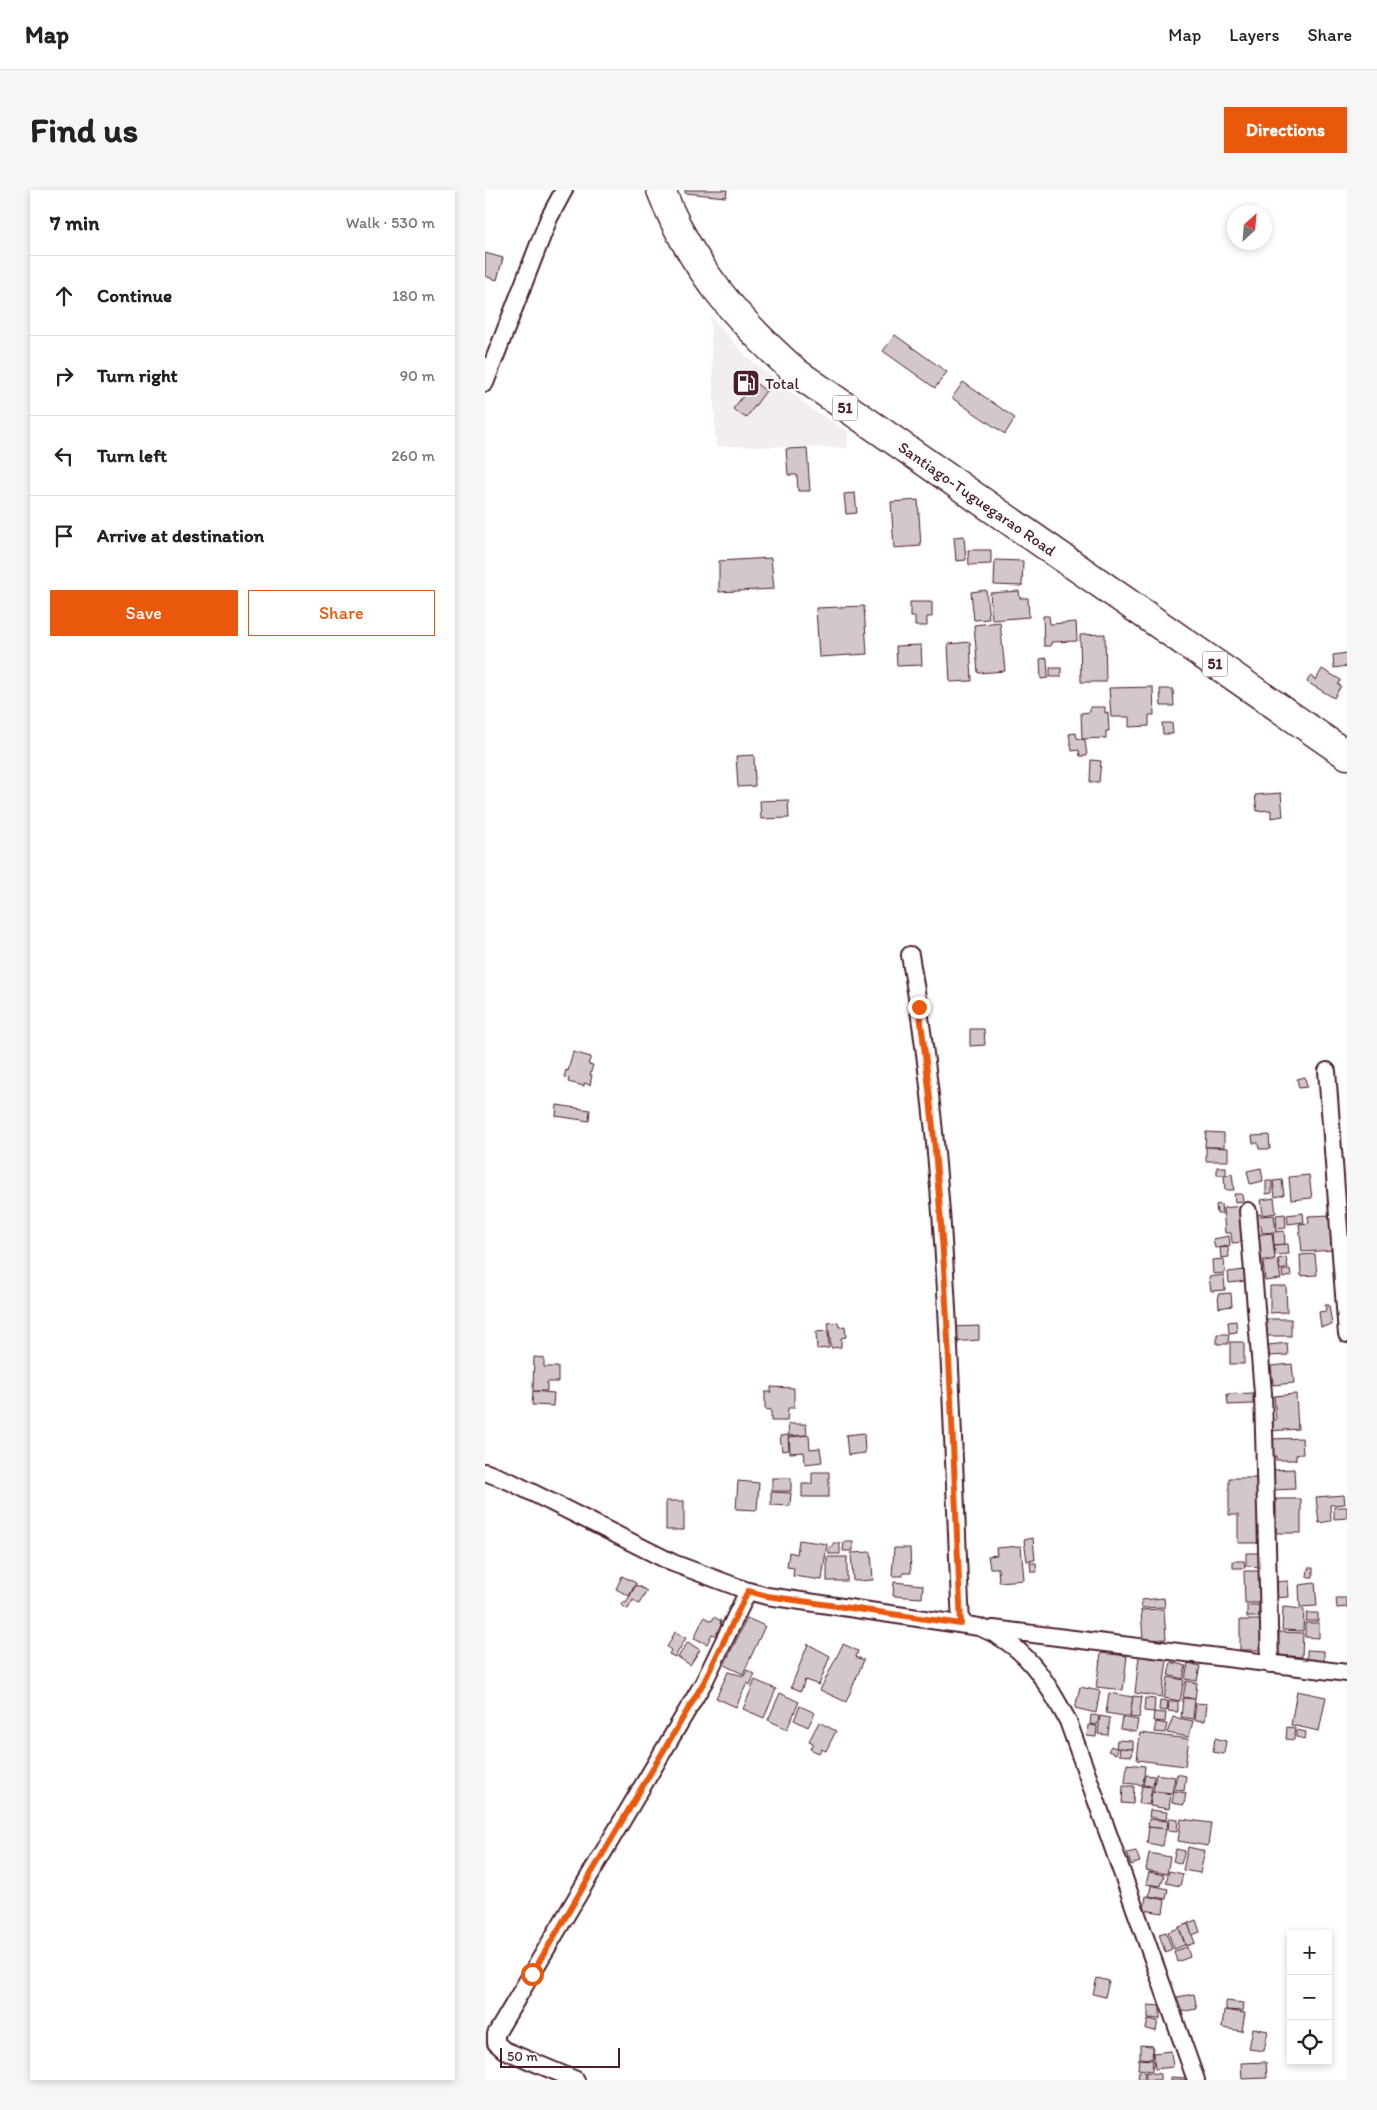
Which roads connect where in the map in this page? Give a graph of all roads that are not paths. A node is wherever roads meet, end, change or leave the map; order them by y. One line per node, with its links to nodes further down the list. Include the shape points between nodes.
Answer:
1 (564, 190): 3 (street, via 549,218)
2 (661, 190): 4 (highway, Santiago-Tuguegarao Road / 51, via 685,244 713,287 742,321 797,374)
3 (485, 383)
4 (1347, 755)
5 (910, 954): 11 (street, via 931,1095 941,1204)
6 (1327, 1071): 8 (street)
7 (1248, 1212): 13 (street, via 1263,1402)
8 (1347, 1334)
9 (485, 1472): 10 (street, via 673,1563)
10 (748, 1591): 11 (street); 15 (street, via 699,1690 496,2034 496,2044 504,2050)
11 (961, 1624): 12 (street)
12 (979, 1627): 13 (street); 16 (street, via 1018,1648 1049,1687 1068,1721)
13 (1270, 1664): 14 (street)
14 (1347, 1673)
15 (576, 2080)
16 (1196, 2080)

